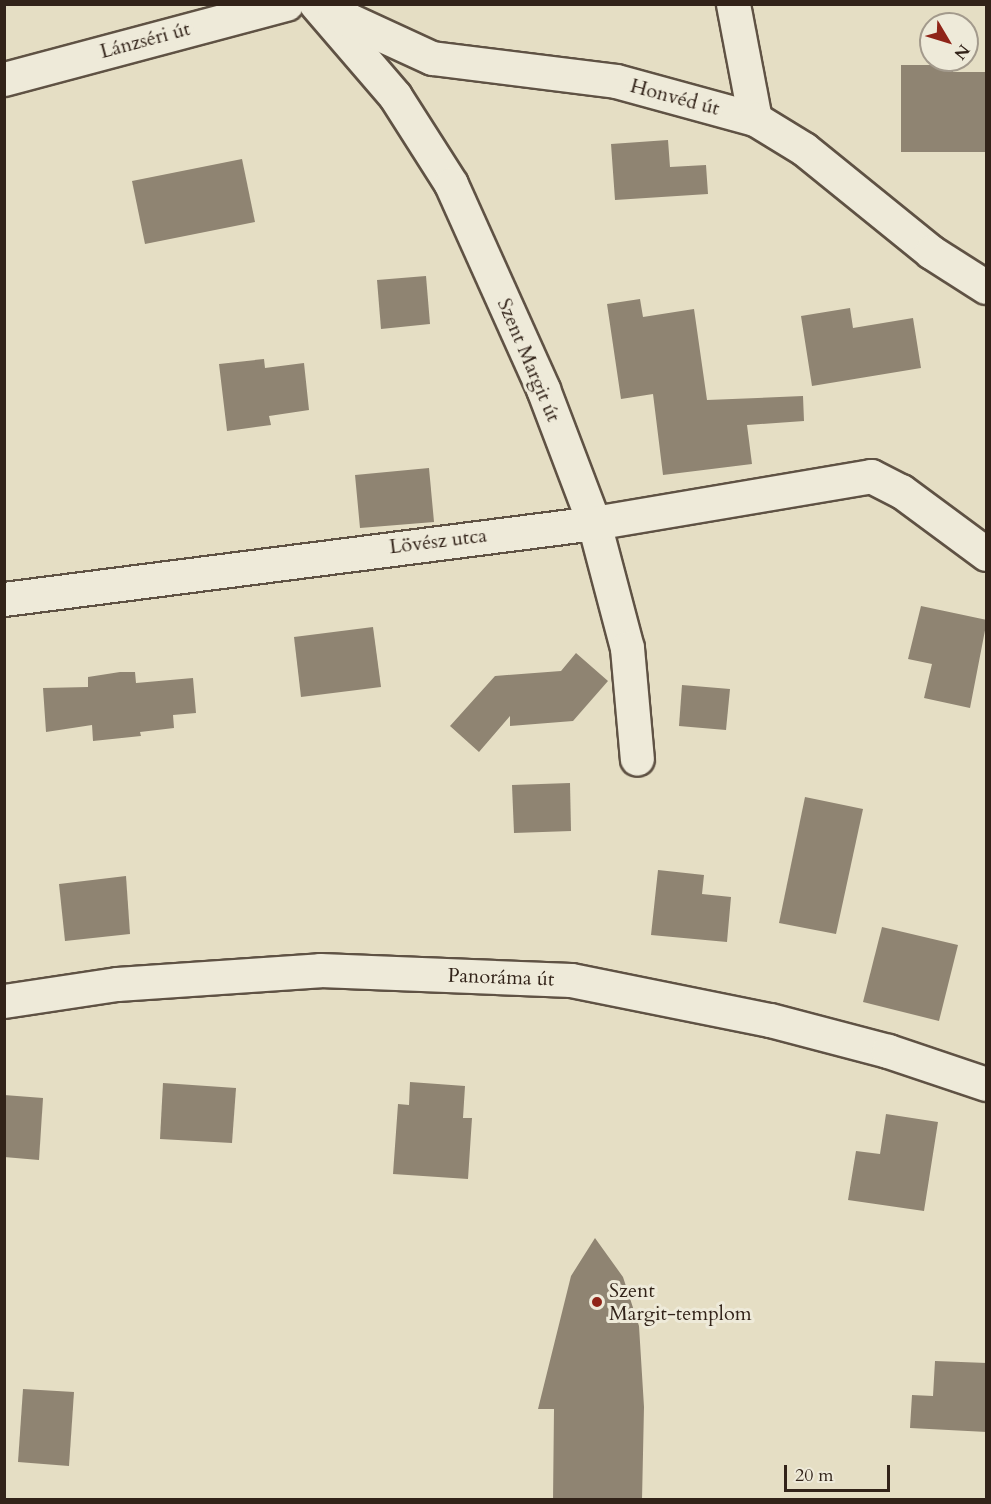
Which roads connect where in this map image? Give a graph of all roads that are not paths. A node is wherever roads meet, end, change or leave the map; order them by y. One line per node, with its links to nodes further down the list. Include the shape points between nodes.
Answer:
1 (286, 4): 5 (street, Lánzséri út)
2 (316, 4): 8 (street, Szent Margit út, via 395,96 452,184 543,389)
3 (321, 4): 6 (street, Honvéd út, via 361,28 432,58 616,81)
4 (733, 4): 6 (street)
5 (4, 79)
6 (755, 119): 7 (street, Honvéd út, via 804,149 932,252)
7 (987, 287)
8 (594, 523): 9 (street, Lövész utca, via 871,476 901,491); 10 (street, Lövész utca); 11 (street, Szent Margit út, via 627,648)
9 (987, 554)
10 (4, 599)
11 (637, 759)
12 (4, 1001): 13 (street, Panoráma út, via 117,984 320,970 571,980 770,1020 888,1051)
13 (987, 1084)

